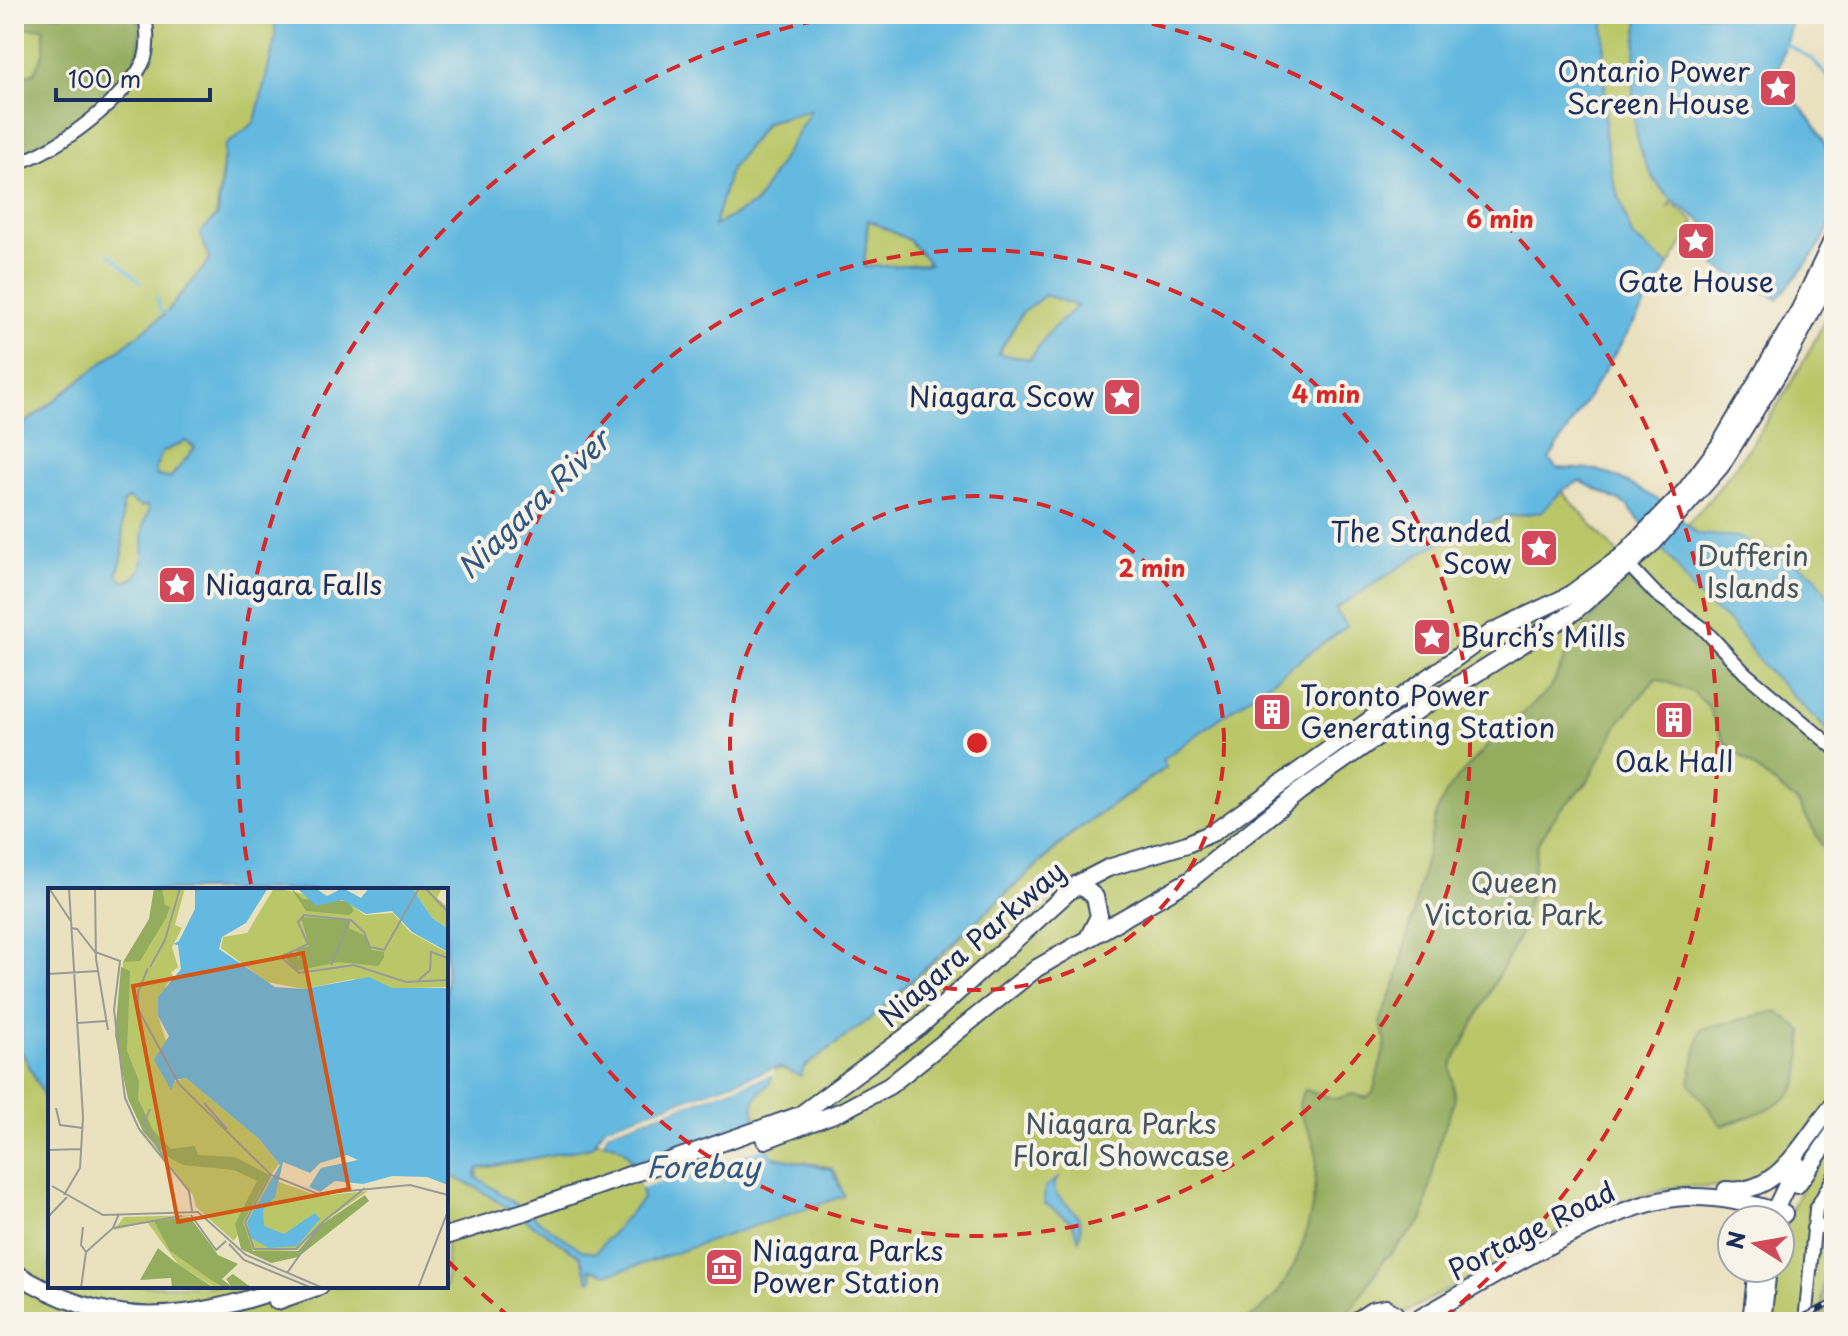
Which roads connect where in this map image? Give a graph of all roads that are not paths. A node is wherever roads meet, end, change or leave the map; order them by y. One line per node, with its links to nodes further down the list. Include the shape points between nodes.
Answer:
1 (145, 14): 2 (street, via 145,58 128,82 68,137)
2 (14, 163)
3 (1834, 237): 5 (main road, Niagara Parkway, via 1745,406)
4 (1834, 268): 5 (main road, Niagara Parkway, via 1756,412 1720,467)
5 (1679, 508): 6 (main road, Niagara Parkway)
6 (1625, 562): 7 (street); 8 (main road, Niagara Parkway, via 1484,637 1214,832 1108,868); 9 (main road, Niagara Parkway, via 1563,620 1454,685 1332,768 1190,880)
7 (1834, 748)
8 (1071, 889): 9 (main road, via 1084,887 1096,899 1098,924); 13 (main road, Niagara Parkway, via 919,1027 825,1100)
9 (1088, 937): 13 (main road, Niagara Parkway, via 1022,978 889,1086 842,1111)
10 (1834, 1104): 23 (main road, via 1779,1173 1757,1188 1679,1189 1644,1197 1597,1216)
11 (1834, 1115): 16 (main road, via 1803,1154)
12 (1834, 1132): 17 (main road)
13 (765, 1135): 18 (main road, Niagara Parkway)
14 (1834, 1176): 20 (street, via 1816,1209)
15 (1735, 1204): 23 (main road, Portage Road, via 1715,1198 1664,1200 1607,1219)
16 (1782, 1204)
17 (1785, 1204)
18 (526, 1217): 21 (main road, Niagara Parkway); 22 (main road, Niagara Parkway)
19 (1834, 1225): 20 (street)
20 (1813, 1228): 37 (street)
21 (448, 1236)
22 (448, 1245)
23 (1553, 1246): 34 (main road, Portage Road)
24 (14, 1272): 28 (main road, via 73,1303 144,1316 203,1312)
25 (14, 1284): 30 (main road, via 60,1308)
26 (1755, 1284): 35 (main road)
27 (1766, 1284): 36 (main road)
28 (281, 1288)
29 (314, 1288): 31 (main road)
30 (111, 1322)
31 (206, 1322)
32 (1351, 1322): 33 (street, via 1386,1306)
33 (1400, 1322)
34 (1413, 1322)
35 (1751, 1322)
36 (1762, 1322)
37 (1805, 1322)

